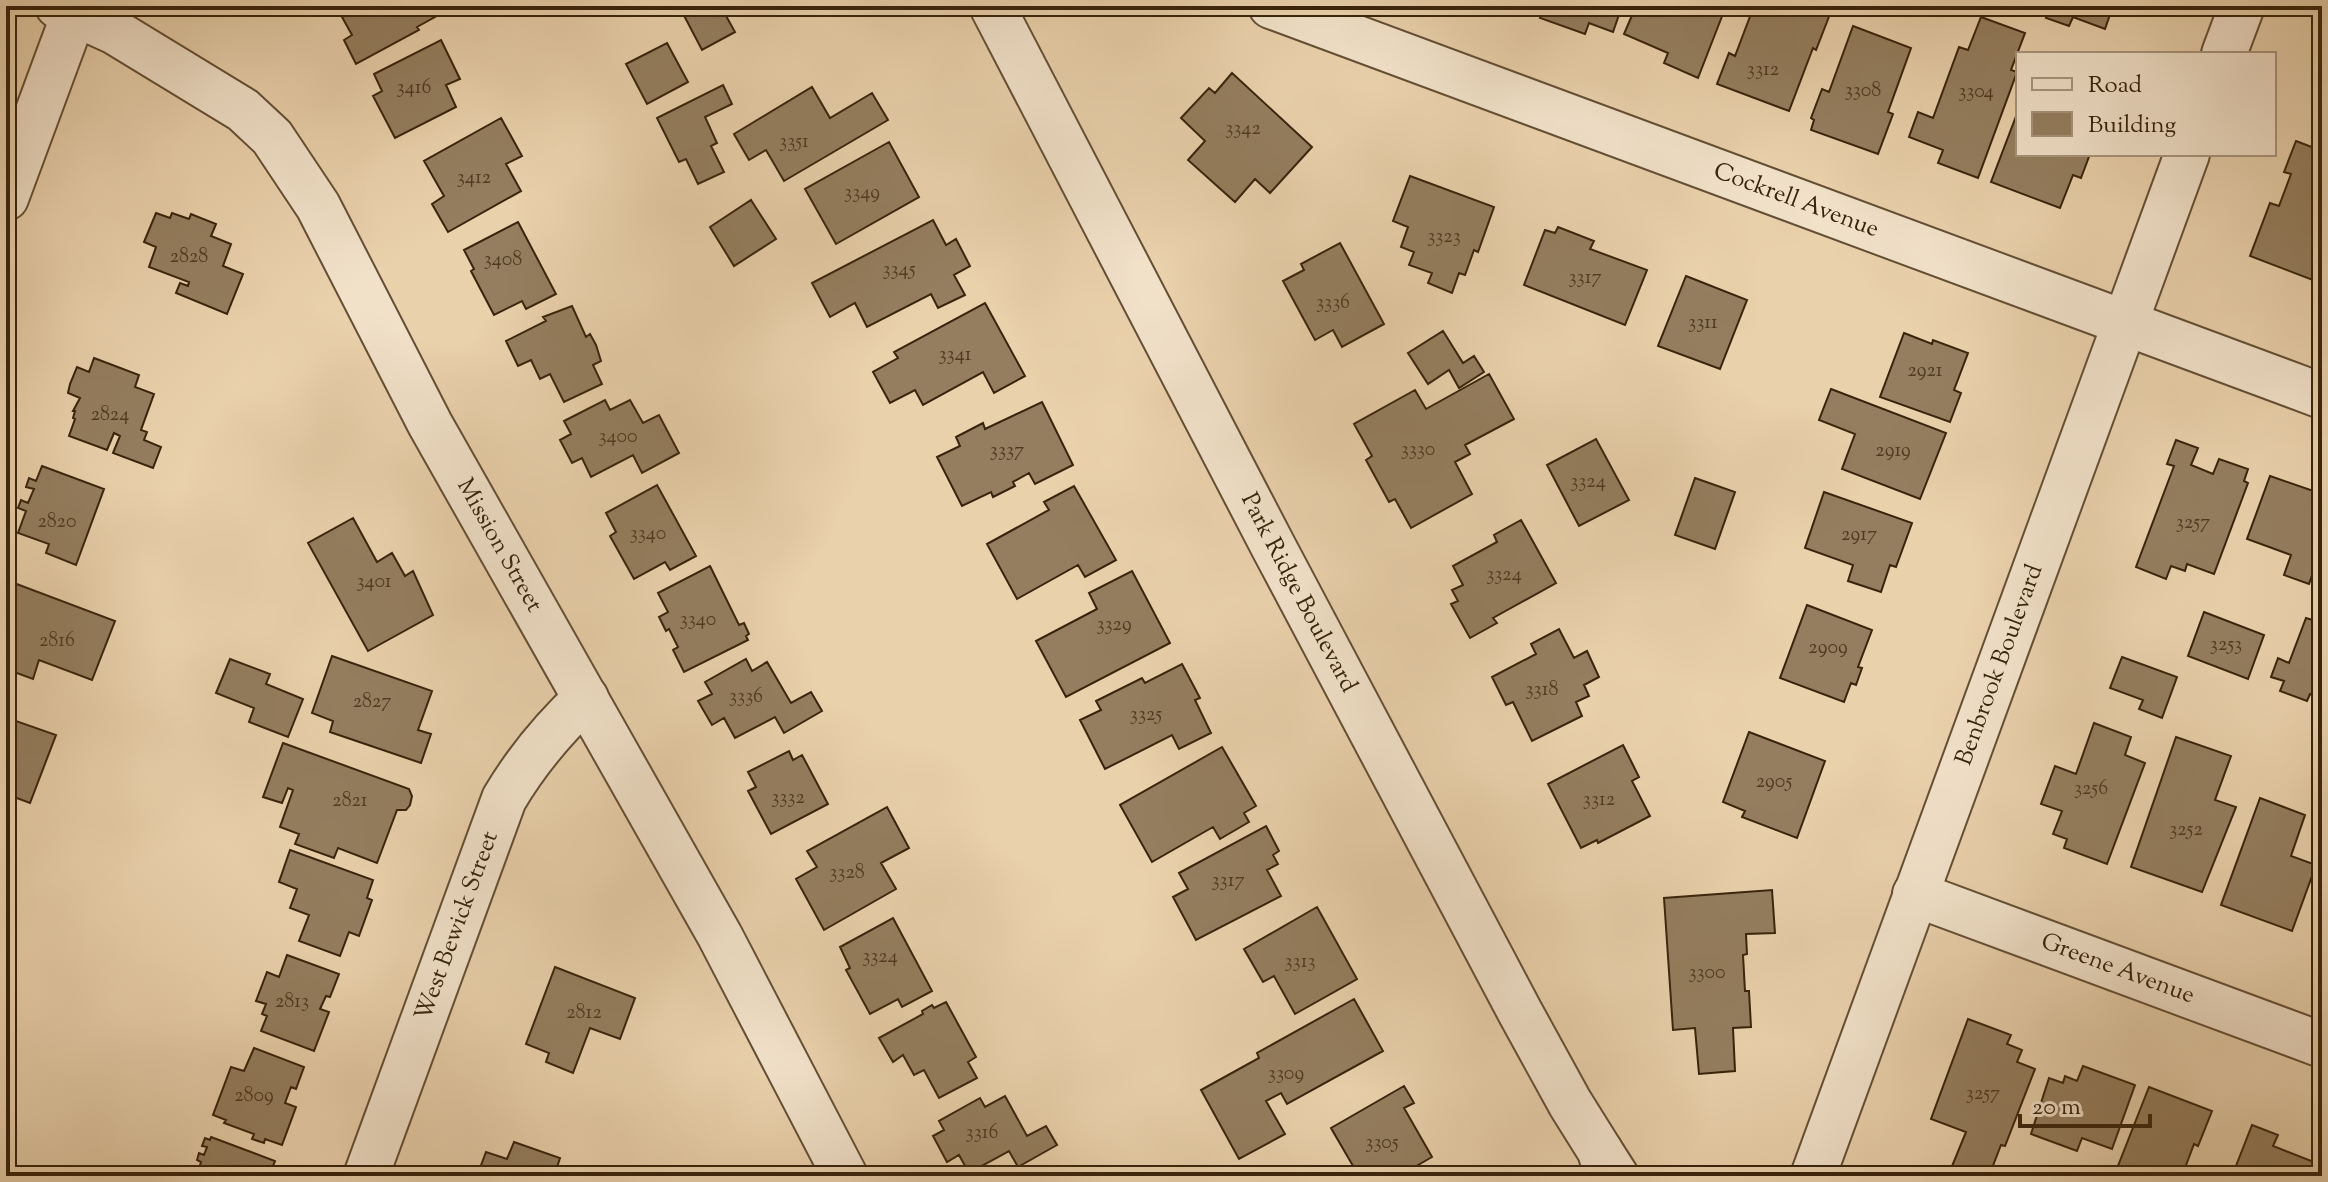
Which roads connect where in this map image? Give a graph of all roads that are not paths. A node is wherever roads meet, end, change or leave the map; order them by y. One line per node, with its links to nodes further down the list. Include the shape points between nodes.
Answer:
1 (992, 6): 13 (street, Park Ridge Boulevard, via 1303,602)
2 (1271, 6): 8 (street, Cockrell Avenue)
3 (2242, 6): 5 (street)
4 (70, 8): 7 (street); 10 (street, Mission Street, via 243,110 272,137 318,206 430,424)
5 (2225, 52)
6 (2186, 156): 8 (street, Benbrook Boulevard)
7 (6, 198)
8 (2125, 322): 9 (street, Cockrell Avenue); 11 (street, Benbrook Boulevard)
9 (2322, 396)
10 (586, 698): 14 (street, West Bewick Street, via 554,728 504,799); 15 (street, Mission Street, via 720,936)
11 (1915, 894): 12 (street, Greene Avenue); 16 (street, Benbrook Boulevard)
12 (2322, 1045)
13 (1608, 1168)
14 (366, 1176)
15 (845, 1176)
16 (1813, 1176)

